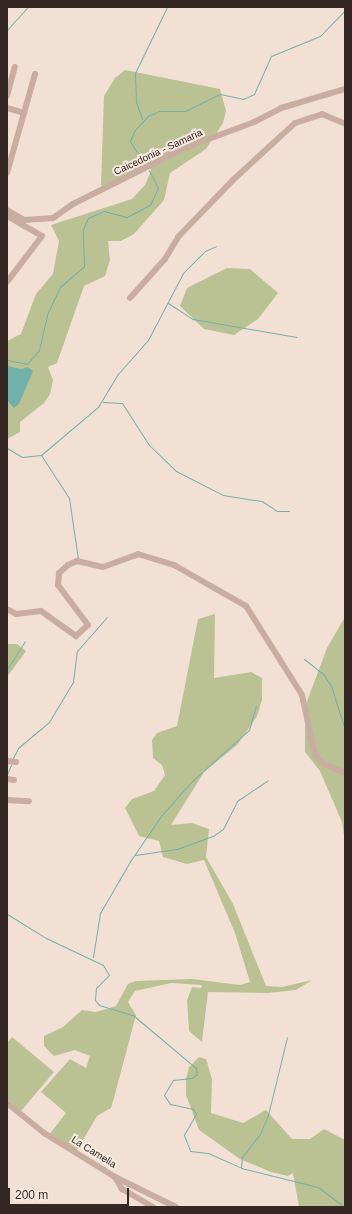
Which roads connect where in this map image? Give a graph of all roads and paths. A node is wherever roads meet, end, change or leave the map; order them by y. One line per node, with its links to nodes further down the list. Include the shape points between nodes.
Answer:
1 (15, 68): 4 (street)
2 (35, 74): 6 (street)
3 (345, 89): 10 (street, Caicedonia - Samaria, via 281,108 254,122 185,148 73,204 53,218 24,220)
4 (7, 96)
5 (7, 108): 6 (street)
6 (24, 113): 8 (street)
7 (345, 124): 13 (street, via 322,114 295,123 233,180 178,237 165,259)
8 (10, 154): 9 (street)
9 (7, 172)
10 (7, 210)
11 (7, 216): 12 (street, via 42,236)
12 (7, 282)
13 (130, 298)
14 (7, 609): 17 (street, via 16,614 41,611 63,630 76,636 88,626 58,585 59,573 68,565 77,562 103,567 138,554 174,565 246,606 302,695 315,755 324,764)
15 (7, 761): 16 (street)
16 (16, 762)
17 (345, 773)
18 (7, 779): 19 (street)
19 (14, 780)
20 (7, 800): 21 (street)
21 (29, 801)
22 (7, 1102): 23 (street, La Camelia, via 44,1133)
23 (115, 1177): 24 (street, via 122,1189); 25 (street, La Camelia)
24 (153, 1207)
25 (176, 1207)

